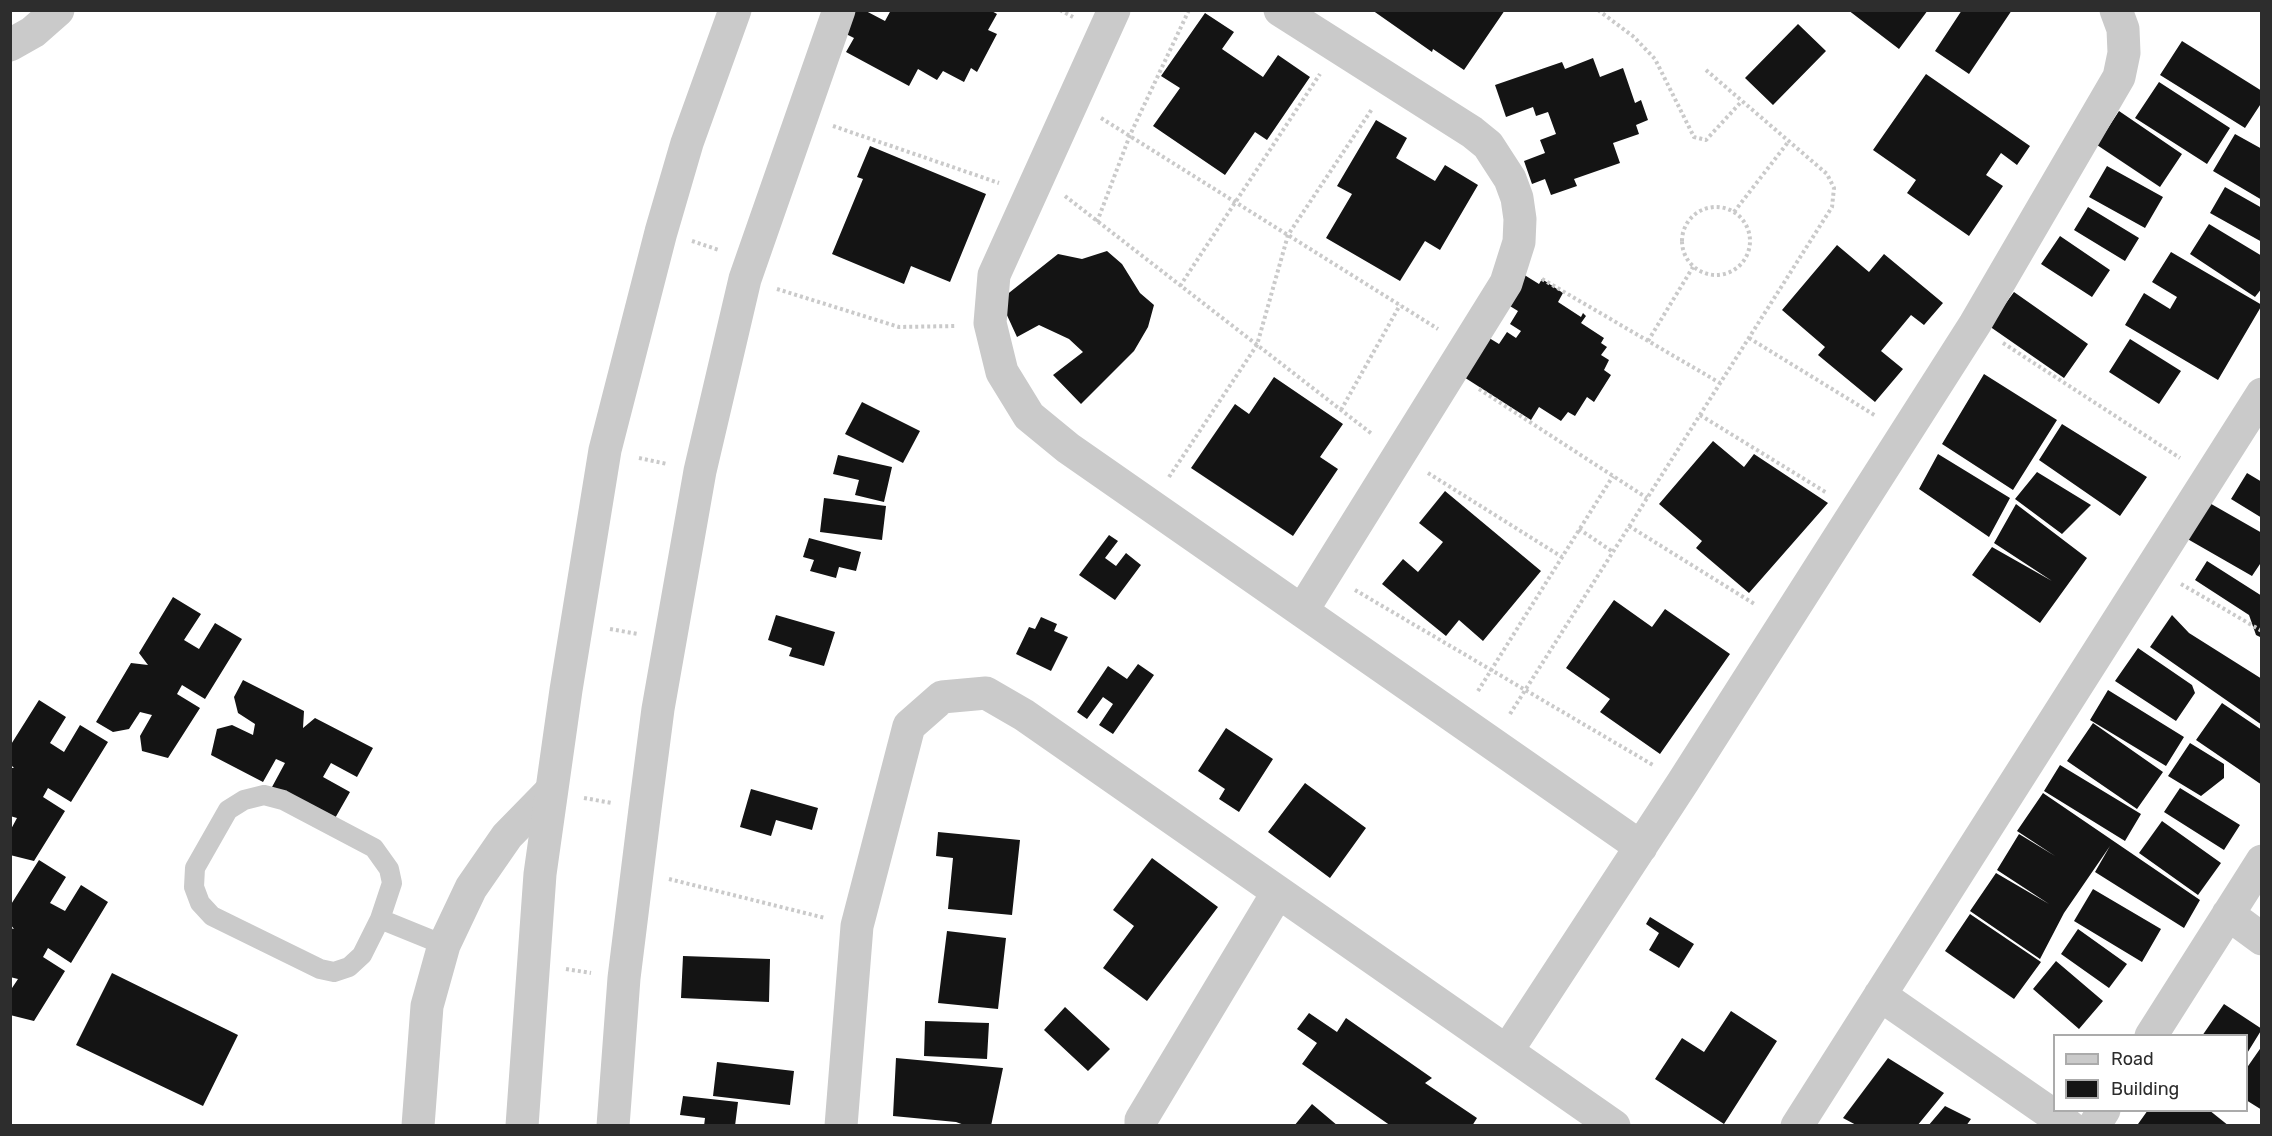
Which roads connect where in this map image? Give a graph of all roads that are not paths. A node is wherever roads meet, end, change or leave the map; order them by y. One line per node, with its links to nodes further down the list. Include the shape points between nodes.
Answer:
1 (58, 10): 7 (street, via 33,32)
2 (735, 10): 10 (street, via 687,143 604,450)
3 (839, 10): 25 (street, via 748,270 700,471 645,809 624,978)
4 (1114, 10): 9 (street, via 994,275 990,323 1002,372 1029,416 1068,448)
5 (1280, 10): 9 (street, via 1472,132 1500,161 1517,198 1520,219 1520,242 1506,283)
6 (2116, 10): 11 (street, via 2124,53 2119,77 1974,324)
7 (10, 45)
8 (2262, 394): 18 (street)
9 (1302, 611): 11 (street)
10 (551, 791): 17 (street, via 507,836 471,888); 24 (street, via 532,964)
11 (1641, 847): 20 (street)
12 (2262, 861): 14 (street)
13 (1278, 892): 20 (street); 22 (street); 26 (street, via 1024,715 986,693 942,698 909,726 857,926)
14 (2228, 915): 16 (street); 19 (street)
15 (380, 919): 15 (lane, via 392,883 383,858 374,848 283,800 264,795 244,800 228,810 195,868 194,886 200,903 212,916 320,969 334,972 349,967 362,955); 17 (lane)
16 (2262, 939)
17 (444, 945): 23 (street, via 427,1006)
18 (1880, 995): 28 (street); 29 (street)
19 (2152, 1034)
20 (1507, 1051): 27 (street)
21 (2103, 1112): 30 (street)
22 (1144, 1124)
23 (418, 1125)
24 (522, 1125)
25 (613, 1125)
26 (841, 1125)
27 (1614, 1125)
28 (1797, 1125)
29 (2069, 1125)
30 (2094, 1125)

